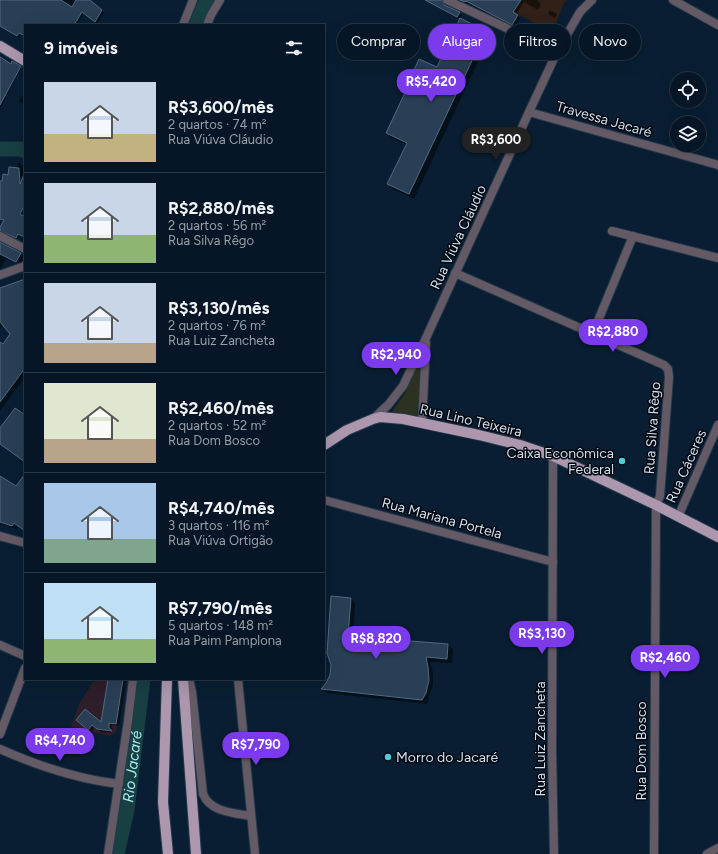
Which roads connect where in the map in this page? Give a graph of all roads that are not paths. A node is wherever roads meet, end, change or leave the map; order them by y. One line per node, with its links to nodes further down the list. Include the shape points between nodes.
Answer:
1 (193, 0): 6 (street)
2 (220, 0): 7 (street)
3 (447, 0): 9 (street)
4 (592, 0): 10 (street, Rua Viúva Cláudio, via 580,12)
5 (673, 0): 8 (street)
6 (183, 24)
7 (207, 24)
8 (718, 25)
9 (504, 27)
10 (571, 28)
11 (0, 46): 12 (main road)
12 (24, 60)
13 (553, 60): 14 (street, Rua Viúva Cláudio)
14 (529, 112): 15 (street, Travessa Jacaré); 22 (street, Rua Viúva Cláudio)
15 (718, 165)
16 (612, 231): 18 (street)
17 (0, 236): 19 (street)
18 (633, 236): 20 (street); 24 (street)
19 (24, 248)
20 (718, 258)
21 (24, 266): 23 (street)
22 (455, 273): 24 (street, Rua Silva Rêgo); 25 (street, Rua Viúva Cláudio)
23 (0, 275)
24 (593, 333): 32 (street, Rua Silva Rêgo, via 668,369 660,496)
25 (426, 338): 26 (street, Rua Viúva Cláudio, via 399,392); 27 (street)
26 (373, 418): 27 (main road, Rua Lino Teixeira, via 388,416); 29 (main road, Rua Lino Teixeira)
27 (422, 423): 30 (main road, Rua Lino Teixeira, via 520,445)
28 (718, 425): 33 (street, Rua Cáceres)
29 (325, 444)
30 (553, 456): 32 (main road, Rua Lino Teixeira); 37 (street, Rua Luiz Zancheta)
31 (325, 500): 37 (street, Rua Mariana Portela)
32 (656, 504): 33 (main road, Rua Lino Teixeira); 55 (street, Rua Dom Bosco)
33 (678, 517): 35 (main road, Rua Lino Teixeira)
34 (0, 536): 36 (street)
35 (718, 537)
36 (24, 543)
37 (552, 562): 54 (street, Rua Luiz Zancheta)
38 (0, 645): 39 (street)
39 (24, 656)
40 (24, 671): 46 (street)
41 (132, 680): 48 (street)
42 (167, 680): 51 (main road, via 163,802)
43 (183, 680): 52 (main road)
44 (189, 680): 49 (street, via 205,799 212,806 224,811)
45 (238, 680): 49 (street)
46 (0, 734)
47 (0, 748): 48 (street, via 47,768)
48 (118, 784): 50 (street)
49 (251, 816): 53 (street)
50 (108, 854)
51 (168, 854)
52 (196, 854)
53 (255, 854)
54 (554, 854)
55 (654, 854)

